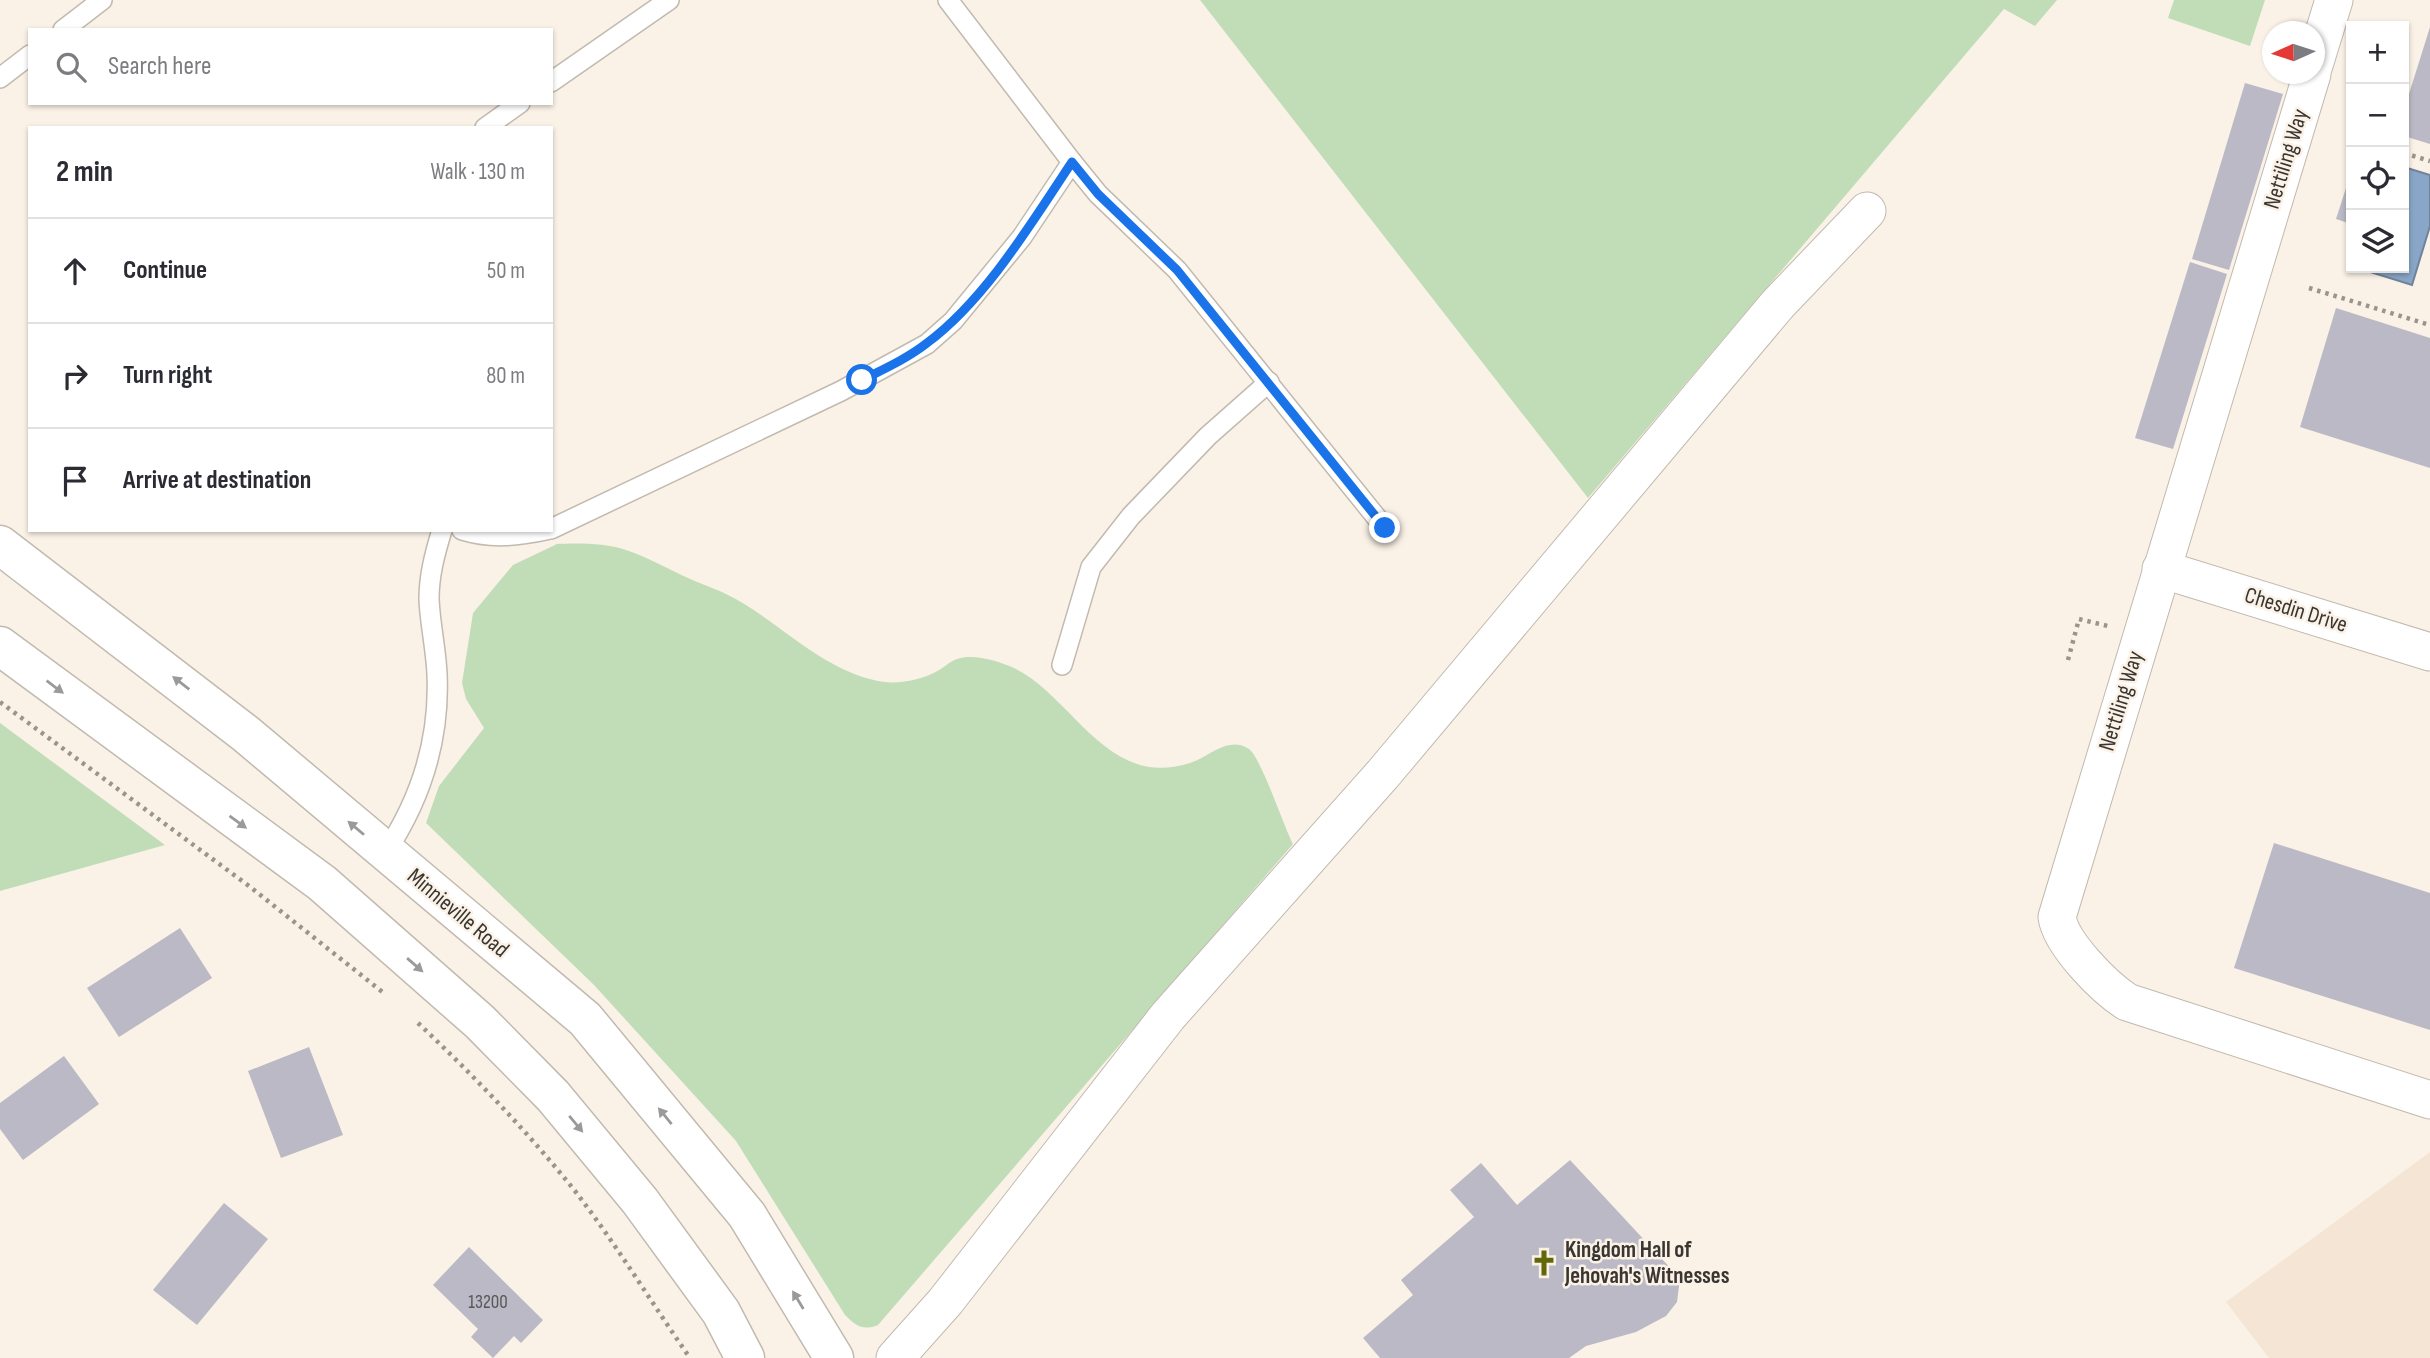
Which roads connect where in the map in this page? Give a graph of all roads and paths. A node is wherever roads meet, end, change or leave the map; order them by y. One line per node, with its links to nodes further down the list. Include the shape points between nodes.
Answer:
1 (103, 0): 5 (lane)
2 (669, 0): 9 (lane)
3 (948, 0): 15 (lane)
4 (2334, 0): 6 (street)
5 (66, 28)
6 (2325, 31)
7 (28, 57): 8 (lane)
8 (0, 78)
9 (553, 81)
10 (2309, 84): 26 (street, Nettiling Way)
11 (517, 105): 12 (lane)
12 (488, 126)
13 (2409, 155): 14 (path)
14 (2430, 161)
15 (1072, 162): 19 (lane, via 1098,194 1177,270); 20 (lane, via 1014,246 953,321 927,344 841,391)
16 (1867, 211): 40 (street, via 1778,304 1383,774 1168,1016 945,1302)
17 (2309, 288): 18 (path)
18 (2430, 325)
19 (1269, 382): 21 (lane); 31 (lane, via 1208,436 1098,557 1082,588)
20 (553, 528)
21 (1385, 528)
22 (441, 532): 33 (lane, via 429,600 437,675 434,727 418,794)
23 (468, 532): 24 (lane, via 515,537)
24 (539, 532)
25 (0, 545): 33 (main road, Minnieville Road, one-way to 25, via 246,734)
26 (2161, 569): 29 (street, Chesdin Drive); 36 (street, Nettiling Way, via 2059,908 2061,933 2101,982 2127,1002)
27 (2119, 629): 30 (path, via 2079,619)
28 (0, 646): 38 (main road, one-way to 38, via 322,883 480,1022 553,1096 640,1201 721,1312)
29 (2430, 652)
30 (2068, 660)
31 (1062, 664)
32 (0, 702): 34 (path, via 249,886)
33 (385, 853): 39 (main road, Minnieville Road, one-way to 33, via 747,1215 585,1019)
34 (394, 1002)
35 (412, 1018): 37 (path, via 457,1060 562,1175)
36 (2430, 1100)
37 (690, 1358)
38 (746, 1358)
39 (834, 1358)
40 (895, 1358)

